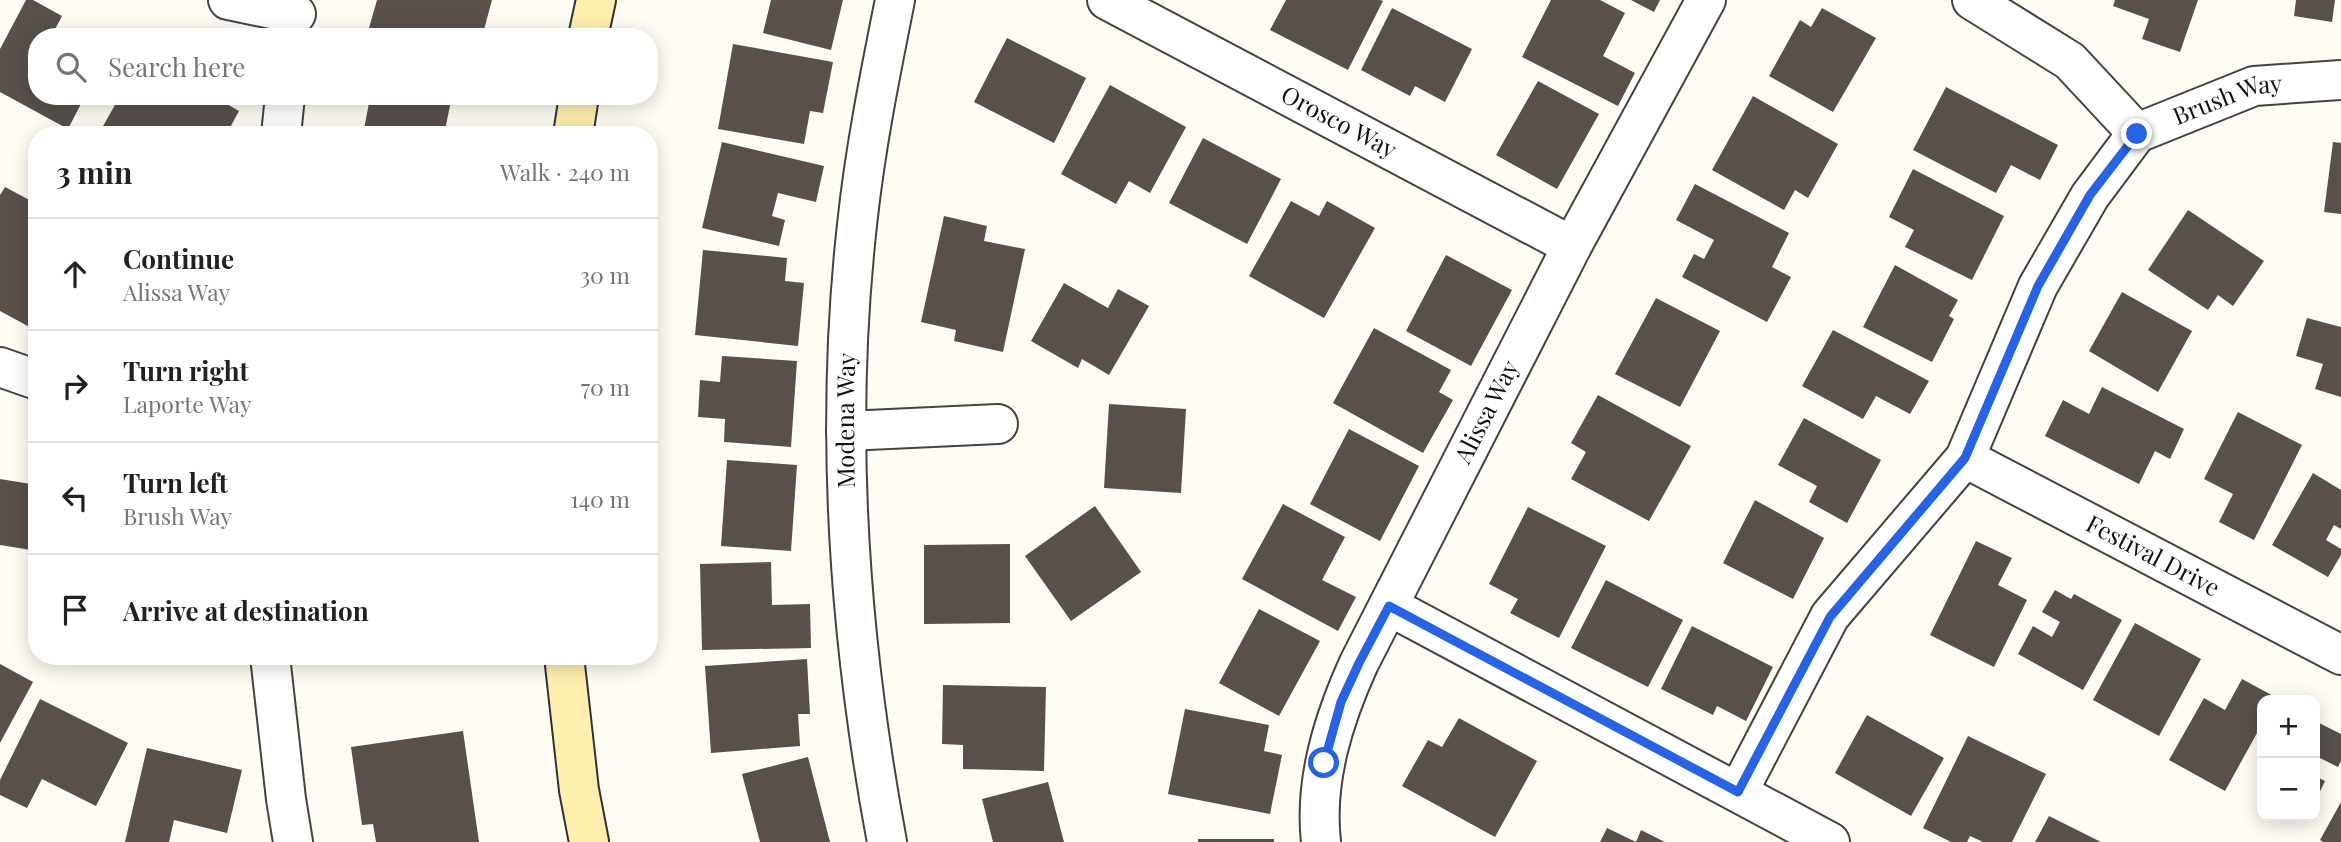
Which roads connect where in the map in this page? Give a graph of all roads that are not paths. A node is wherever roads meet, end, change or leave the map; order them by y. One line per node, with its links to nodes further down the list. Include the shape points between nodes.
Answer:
1 (228, 0): 7 (street)
2 (596, 0): 8 (main road)
3 (895, 0): 19 (street, Modena Way, via 870,124 857,226)
4 (1107, 0): 15 (street, Orosco Way)
5 (1706, 0): 15 (street, Alissa Way)
6 (1972, 0): 14 (street, via 2070,61)
7 (296, 17)
8 (590, 28)
9 (2341, 80): 14 (street, Brush Way, via 2254,86)
10 (284, 105): 12 (street)
11 (578, 105): 13 (main road)
12 (282, 126)
13 (574, 126)
14 (2137, 134): 20 (street, via 2090,195 2038,286)
15 (1572, 246): 21 (street, Alissa Way)
16 (0, 367): 17 (street)
17 (28, 377)
18 (998, 424): 19 (street)
19 (846, 432): 28 (street, Modena Way, via 854,623)
20 (1965, 458): 22 (street, Festival Drive); 25 (street, via 1830,617)
21 (1389, 606): 25 (street); 29 (street, Alissa Way, via 1341,702 1324,763)
22 (2341, 655)
23 (271, 665): 26 (street)
24 (565, 665): 27 (main road)
25 (1738, 792): 30 (street)
26 (293, 842)
27 (589, 842)
28 (887, 842)
29 (1321, 842)
30 (1830, 842)

